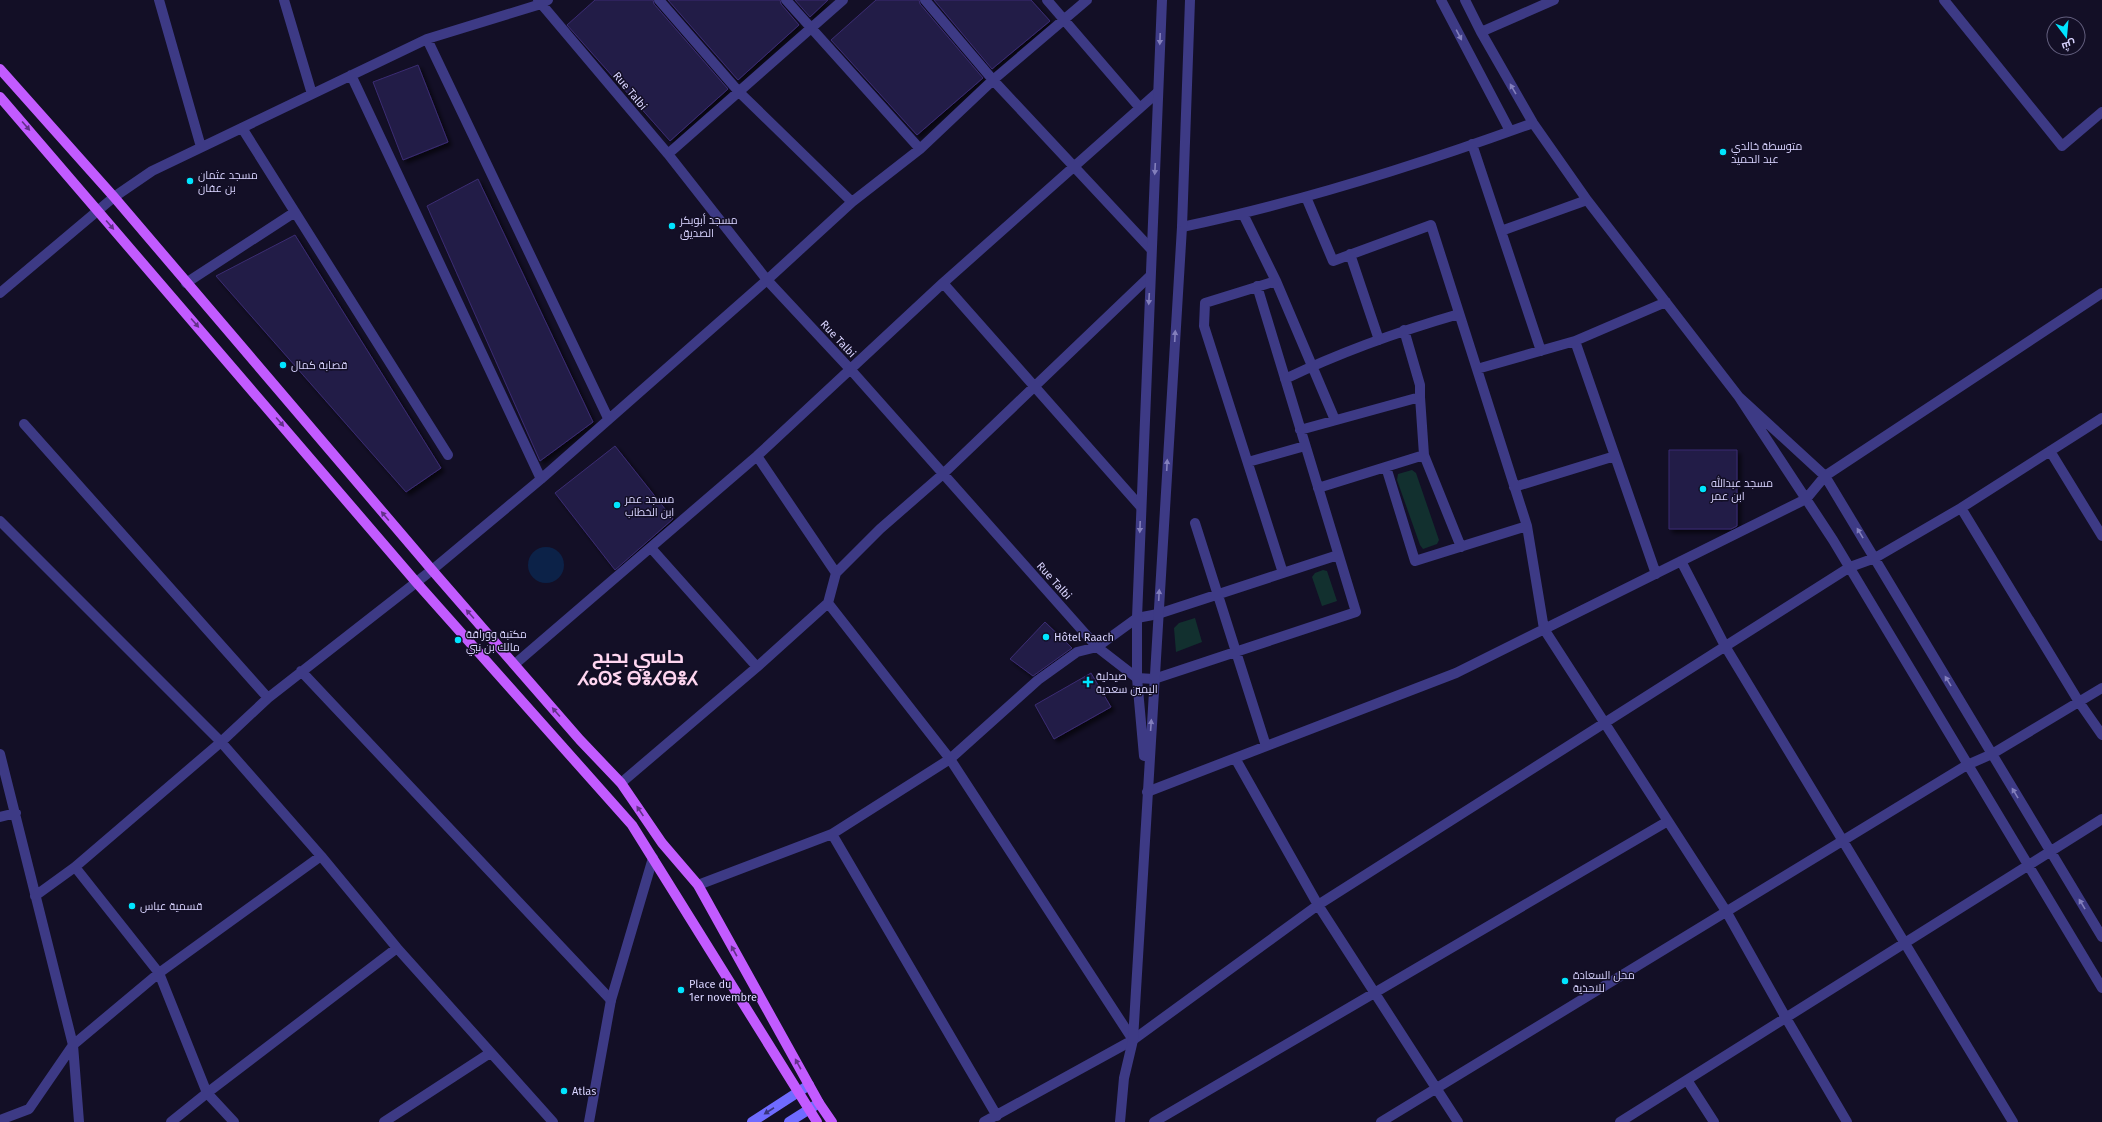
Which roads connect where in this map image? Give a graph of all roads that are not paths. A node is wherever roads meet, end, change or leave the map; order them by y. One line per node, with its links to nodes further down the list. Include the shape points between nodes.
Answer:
1 (159, 0): 33 (street)
2 (284, 0): 25 (street)
3 (659, 0): 23 (street)
4 (786, 0): 17 (street)
5 (843, 0): 17 (street)
6 (925, 0): 22 (street)
7 (1047, 0): 16 (street)
8 (1087, 0): 16 (street)
9 (1162, 0): 24 (street, one-way to 24)
10 (1190, 0): 44 (street)
11 (1441, 0): 31 (street, one-way to 31)
12 (1465, 0): 18 (street)
13 (1554, 0): 18 (street)
14 (1944, 0): 28 (street, via 2062,146)
15 (542, 1): 19 (street); 35 (street, Rue Talbi)
16 (1064, 20): 22 (street); 27 (street)
17 (812, 28): 23 (street); 34 (street)
18 (1481, 32): 29 (street, one-way to 18)
19 (426, 40): 21 (street); 69 (street)
20 (0, 69): 37 (main road)
21 (351, 75): 25 (street); 84 (street)
22 (993, 80): 34 (street); 36 (street)
23 (739, 92): 35 (street); 40 (street)
24 (1158, 92): 27 (street); 46 (street, one-way to 46)
25 (312, 94): 30 (street)
26 (0, 97): 41 (main road, one-way to 41)
27 (1140, 108): 36 (street)
28 (2102, 112)
29 (1533, 123): 31 (street); 39 (street)
30 (242, 128): 33 (street); 42 (street)
31 (1510, 131): 32 (street)
32 (1472, 144): 38 (street); 45 (street)
33 (201, 147): 37 (street, via 152,171)
34 (920, 149): 40 (street)
35 (668, 154): 49 (street, Rue Talbi)
36 (1073, 168): 46 (street); 52 (street)
37 (114, 197): 41 (street); 51 (main road)
38 (1306, 197): 43 (street); 47 (street, via 1333,261)
39 (1587, 200): 45 (street); 56 (street)
40 (852, 202): 49 (street)
41 (98, 210): 54 (street); 104 (main road, one-way to 104)
42 (295, 212): 51 (street); 76 (street)
43 (1243, 214): 44 (street); 50 (street)
44 (1182, 227): 107 (street, one-way to 44)
45 (1501, 230): 61 (street)
46 (1151, 249): 48 (street)
47 (1350, 254): 57 (street, via 1431,225); 59 (street)
48 (1150, 276): 66 (street); 88 (street, one-way to 88)
49 (767, 280): 64 (street, Rue Talbi); 69 (street)
50 (1276, 281): 53 (street); 62 (street)
51 (186, 283): 100 (main road, one-way to 51)
52 (944, 283): 64 (street); 66 (street)
53 (1257, 286): 65 (street); 80 (street, via 1205,303 1204,326)
54 (0, 293)
55 (2102, 293): 83 (street)
56 (1666, 302): 60 (street); 68 (street)
57 (1459, 314): 58 (street); 63 (street)
58 (1404, 330): 59 (street); 67 (street, via 1420,385)
59 (1379, 340): 62 (street)
60 (1575, 341): 61 (street); 79 (street)
61 (1541, 351): 63 (street)
62 (1313, 365): 65 (street); 71 (street)
63 (1477, 369): 85 (street)
64 (851, 370): 78 (street); 82 (street, Rue Talbi)
65 (1285, 379): 73 (street)
66 (1034, 386): 82 (street); 88 (street)
67 (1420, 397): 71 (street); 77 (street)
68 (1739, 397): 83 (street); 87 (street)
69 (608, 418): 84 (street)
70 (2102, 418): 75 (street)
71 (1335, 420): 73 (street)
72 (24, 424): 119 (street)
73 (1300, 430): 74 (street)
74 (1305, 446): 80 (street); 86 (street)
75 (2050, 451): 89 (street); 93 (street)
76 (448, 455)
77 (1424, 455): 81 (street); 94 (street)
78 (757, 456): 95 (street); 101 (street)
79 (1615, 456): 85 (street); 103 (street)
80 (1248, 462): 102 (street)
81 (1386, 467): 86 (street); 94 (street, via 1415,562)
82 (943, 474): 101 (street, via 880,529); 111 (street, Rue Talbi)
83 (1825, 476): 87 (street); 97 (street, one-way to 83)
84 (541, 479): 100 (street)
85 (1514, 487): 92 (street)
86 (1318, 488): 96 (street)
87 (1806, 499): 98 (street); 99 (street)
88 (1141, 507): 108 (street, one-way to 108)
89 (1961, 508): 97 (street); 120 (street)
90 (0, 521): 123 (street)
91 (1195, 523): 105 (street)
92 (1527, 526): 94 (street); 109 (street)
93 (2102, 536)
94 (1461, 547)
95 (651, 548): 113 (street); 114 (street)
96 (1338, 554): 102 (street); 112 (street, via 1356,612)
97 (1875, 558): 99 (street); 126 (street, one-way to 97)
98 (1681, 561): 103 (street); 110 (street)
99 (1850, 568): 110 (street); 129 (street)
100 (432, 570): 104 (street); 113 (main road, one-way to 100)
101 (836, 573): 106 (street)
102 (1283, 573): 105 (street)
103 (1656, 574): 109 (street)
104 (416, 582): 115 (street); 140 (main road, via 632,825)
105 (1218, 595): 107 (street); 112 (street)
106 (828, 603): 114 (street); 128 (street)
107 (1158, 614): 108 (street); 117 (street)
108 (1137, 618): 111 (street); 116 (street)
109 (1544, 629): 121 (street); 124 (street, via 1456,673)
110 (1725, 646): 121 (street); 137 (street)
111 (1097, 647): 116 (street, Rue Talbi); 128 (street, via 1077,652 1038,680)
112 (1236, 652): 117 (street); 124 (street)
113 (515, 664): 130 (main road, one-way to 113, via 580,740)
114 (757, 667): 130 (street)
115 (301, 671): 119 (street); 153 (street)
116 (1137, 678): 117 (street); 131 (street)
117 (1154, 680): 131 (street, one-way to 117)
118 (2102, 688): 120 (street)
119 (268, 698): 123 (street)
120 (2079, 702): 122 (street); 126 (street)
121 (1605, 723): 135 (street); 145 (street)
122 (2102, 735)
123 (221, 742): 139 (street); 141 (street)
124 (1266, 746): 127 (street)
125 (0, 754): 132 (street)
126 (1992, 754): 129 (street); 138 (street, one-way to 126)
127 (1235, 758): 131 (street); 145 (street)
128 (950, 759): 136 (street); 155 (street)
129 (1967, 765): 137 (street); 142 (street)
130 (621, 783): 143 (main road, one-way to 130, via 662,843)
131 (1147, 792): 155 (street)
132 (16, 813): 133 (street); 144 (street)
133 (0, 817)
134 (2102, 819): 138 (street)
135 (1668, 821): 146 (street); 152 (street)
136 (832, 834): 143 (street); 165 (street)
137 (1842, 841): 146 (street); 148 (street)
138 (2051, 852): 142 (street); 147 (street, one-way to 138)
139 (321, 856): 149 (street); 150 (street)
140 (653, 858): 153 (street); 161 (main road)
141 (75, 867): 144 (street); 150 (street)
142 (2028, 867): 148 (street); 151 (street)
143 (698, 885): 159 (main road, one-way to 143)
144 (35, 896): 156 (street)
145 (1318, 905): 152 (street); 155 (street)
146 (1726, 911): 154 (street); 160 (street)
147 (2102, 938)
148 (1905, 944): 154 (street); 185 (street)
149 (397, 948): 157 (street); 162 (street)
150 (159, 973): 156 (street); 162 (street)
151 (2102, 988)
152 (1375, 993): 160 (street); 179 (street)
153 (611, 1000): 172 (street)
154 (1786, 1018): 158 (street); 184 (street)
155 (1133, 1040): 165 (street); 178 (street, via 1124,1078)
156 (73, 1045): 166 (street, via 29,1109); 167 (street)
157 (490, 1053): 170 (street); 171 (street)
158 (1687, 1080): 182 (street); 183 (street)
159 (809, 1085): 161 (main road); 163 (main road)
160 (1436, 1088): 180 (street); 181 (street)
161 (799, 1091): 164 (main road); 173 (main road, one-way to 173)
162 (207, 1093): 168 (street); 169 (street)
163 (819, 1102): 164 (main road); 176 (main road)
164 (809, 1109): 174 (main road); 175 (main road)
165 (997, 1116): 177 (street)
166 (0, 1120)
167 (79, 1122)
168 (171, 1122)
169 (234, 1122)
170 (384, 1122)
171 (553, 1122)
172 (589, 1122)
173 (752, 1122)
174 (789, 1122)
175 (817, 1122)
176 (832, 1122)
177 (984, 1122)
178 (1120, 1122)
179 (1154, 1122)
180 (1381, 1122)
181 (1458, 1122)
182 (1620, 1122)
183 (1714, 1122)
184 (1847, 1122)
185 (2013, 1122)

